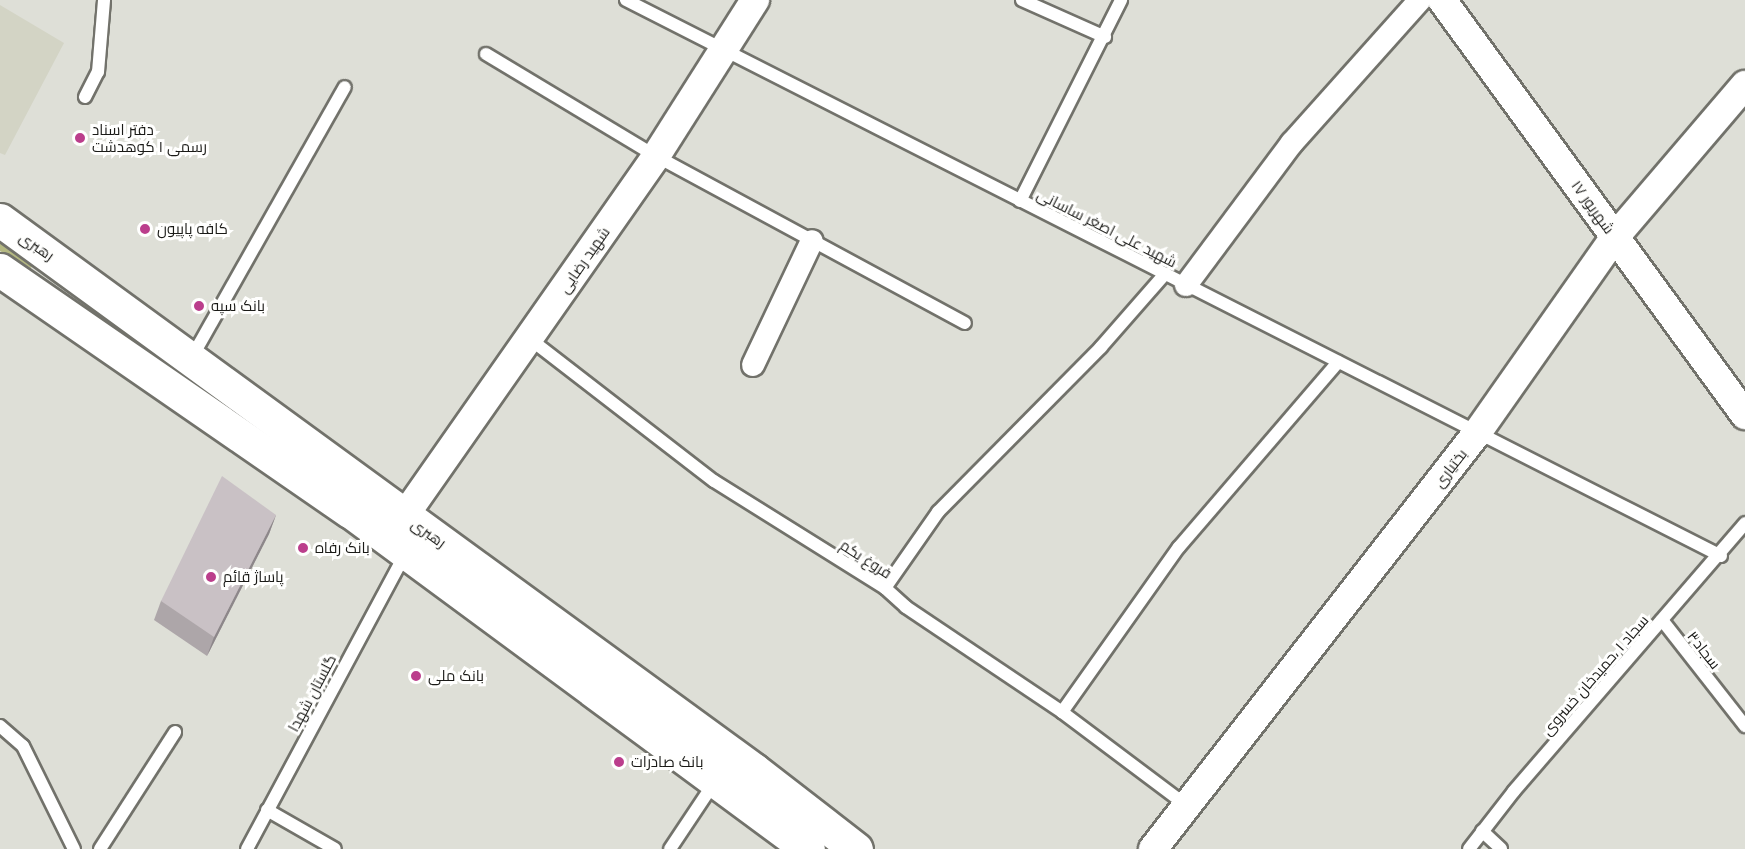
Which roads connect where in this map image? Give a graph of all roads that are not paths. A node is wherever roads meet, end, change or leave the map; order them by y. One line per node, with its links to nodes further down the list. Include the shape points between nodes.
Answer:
1 (104, 0): 12 (lane, via 98,72)
2 (626, 0): 9 (lane, شهید علی اصغر ساسانی)
3 (755, 0): 9 (street, شهید رضایی)
4 (1022, 0): 8 (lane)
5 (1121, 0): 8 (lane)
6 (1420, 0): 21 (street, via 1292,143)
7 (1442, 0): 17 (street, ۱۷ شهریور)
8 (1106, 37): 15 (lane)
9 (722, 50): 14 (street, شهید رضایی); 15 (lane, شهید علی اصغر ساسانی)
10 (486, 54): 14 (lane)
11 (345, 87): 24 (lane)
12 (85, 97)
13 (1741, 99): 17 (street, بختیاری)
14 (656, 156): 18 (lane); 23 (street, شهید رضایی)
15 (1020, 201): 20 (lane, شهید علی اصغر ساسانی)
16 (0, 220): 24 (main road, رهبری)
17 (1615, 237): 27 (street, ۱۷ شهریور); 28 (street, بختیاری)
18 (812, 241): 22 (lane); 26 (street)
19 (0, 270): 31 (main road, رهبری)
20 (1165, 274): 21 (lane, شهید علی اصغر ساسانی); 33 (lane, via 1101,347 938,512)
21 (1186, 285): 25 (lane, شهید علی اصغر ساسانی)
22 (965, 322)
23 (530, 339): 29 (street, شهید رضایی); 33 (lane, فروغ یکم, via 714,481)
24 (189, 360): 29 (main road, رهبری)
25 (1338, 362): 28 (lane, شهید علی اصغر ساسانی); 35 (lane, via 1179,547)
26 (753, 365)
27 (1745, 415)
28 (1477, 433): 32 (lane, شهید علی اصغر ساسانی); 40 (street, بختیاری)
29 (405, 515): 49 (main road, رهبری)
30 (1745, 523): 32 (lane, سجاد ۱ ،حمیدخان خسروی)
31 (406, 553): 39 (main road, رهبری); 41 (lane, گلستان شهدا)
32 (1721, 556): 34 (lane, سجاد ۱ ،حمیدخان خسروی)
33 (885, 588): 35 (lane, فروغ یکم, via 906,607)
34 (1662, 620): 37 (lane, سجاد۳); 42 (lane, سجاد ۱ ،حمیدخان خسروی)
35 (1062, 712): 40 (lane, فروغ یکم)
36 (0, 726): 43 (lane, via 23,746)
37 (1745, 726)
38 (175, 732): 44 (lane)
39 (716, 780): 47 (lane); 48 (main road, رهبری)
40 (1186, 805): 50 (street, بختیاری)
41 (267, 810): 45 (lane, گلستان شهدا); 46 (lane)
42 (1482, 831): 51 (lane, سجاد ۱ ،حمیدخان خسروی); 52 (lane)
43 (74, 849)
44 (100, 849)
45 (247, 849)
46 (335, 849)
47 (670, 849)
48 (808, 849)
49 (856, 849)
50 (1153, 849)
51 (1469, 849)
52 (1501, 849)

